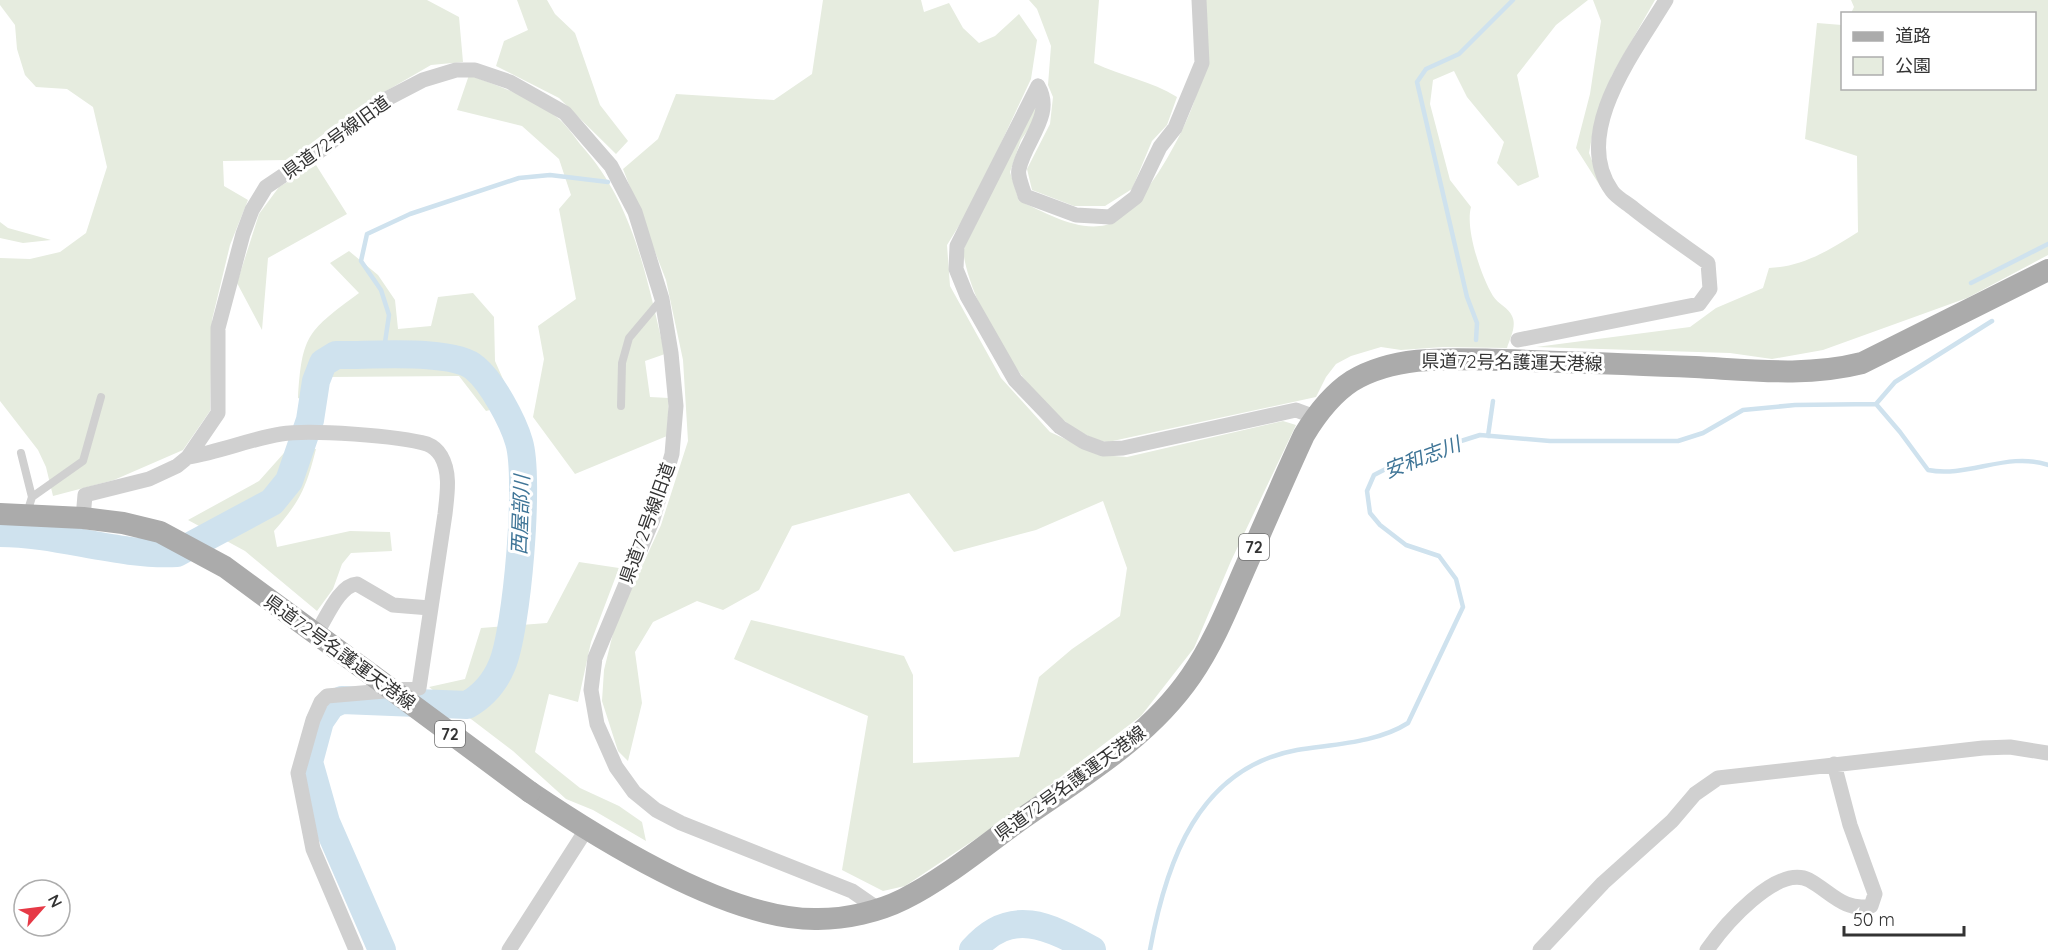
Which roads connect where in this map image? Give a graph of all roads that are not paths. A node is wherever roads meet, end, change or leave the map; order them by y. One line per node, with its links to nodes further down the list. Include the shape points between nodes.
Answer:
1 (1199, 0): 8 (street, via 1202,63 1175,128 1160,147 1136,197 1110,217 1076,215 1025,196 1018,171 1043,117 1044,96 1038,86 957,246 956,269 1015,380 1059,427 1084,442 1103,449 1124,448 1296,410)
2 (1666, 0): 5 (street, via 1635,45 1610,97 1598,139 1599,165 1613,192 1708,263 1710,289 1698,304)
3 (2048, 270): 8 (main road, 県道72号名護運天港線 / 72, via 1862,363 1829,371 1416,360 1352,381)
4 (662, 299): 7 (lane, via 628,338 622,363); 10 (street, 県道72号線旧道, via 624,189 611,166 566,113 510,82 475,70 438,74 375,105 324,148 266,187 243,234 218,328 218,413); 19 (street, 県道72号線旧道, via 676,406 672,454 653,519 595,658 591,690 605,747 634,792 656,810 852,891)
5 (1518, 340)
6 (101, 397): 11 (lane, via 83,461)
7 (621, 406)
8 (1315, 417): 19 (main road, 県道72号名護運天港線 / 72, via 1215,636 1163,713 1109,757 942,877)
9 (21, 453): 11 (lane)
10 (188, 457): 13 (street, 県道72号線旧道, via 149,479 85,495); 14 (street, via 282,434 313,432 430,445 440,454 446,468 448,489)
11 (29, 506): 12 (main road, 県道72号名護運天港線 / 72); 13 (main road, 県道72号名護運天港線 / 72)
12 (0, 514)
13 (83, 518): 15 (main road, 県道72号名護運天港線 / 72, via 146,528 174,539 225,567)
14 (430, 608): 15 (street, via 393,605 357,584 352,585 338,595); 20 (street, via 419,688 327,696 314,720 298,772 313,849)
15 (316, 634): 18 (main road, 県道72号名護運天港線 / 72, bridge)
16 (2048, 753): 17 (street, via 2010,747 1983,748)
17 (1834, 764): 22 (street, via 1718,778 1695,794); 23 (street, via 1850,825 1875,894 1871,906 1845,905 1807,879 1788,879 1752,898 1725,924)
18 (586, 830): 19 (main road, 県道72号名護運天港線 / 72, via 704,890 764,912 816,920); 21 (street)
19 (878, 909)
20 (356, 950)
21 (509, 950)
22 (1540, 950)
23 (1707, 950)

